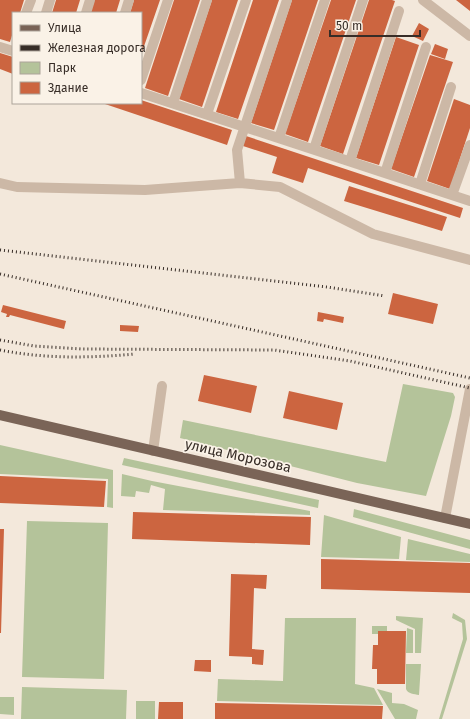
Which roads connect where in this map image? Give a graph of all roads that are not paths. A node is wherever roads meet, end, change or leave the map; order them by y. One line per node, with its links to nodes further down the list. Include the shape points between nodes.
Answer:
1 (31, 0): 13 (street)
2 (50, 0): 14 (street)
3 (90, 0): 15 (street)
4 (129, 0): 16 (street)
5 (168, 0): 21 (street)
6 (207, 0): 24 (street)
7 (246, 0): 25 (street)
8 (287, 0): 26 (street)
9 (325, 0): 27 (street)
10 (363, 0): 29 (street)
11 (423, 0): 17 (street)
12 (399, 11): 30 (street)
13 (26, 12)
14 (46, 12)
15 (86, 12)
16 (125, 12)
17 (470, 36)
18 (0, 47): 20 (street)
19 (426, 47): 31 (street)
20 (12, 51)
21 (142, 77)
22 (451, 87): 34 (street)
23 (142, 93): 24 (street)
24 (173, 103): 25 (street)
25 (207, 114): 26 (street)
26 (245, 127): 27 (street); 33 (street, via 237,150)
27 (279, 138): 29 (street)
28 (470, 145): 35 (street)
29 (314, 149): 30 (street)
30 (350, 161): 31 (street)
31 (385, 173): 34 (street)
32 (0, 183): 33 (street, via 17,187 145,190)
33 (240, 183): 37 (street, via 280,187 373,234)
34 (420, 184): 35 (street)
35 (452, 195): 36 (street)
36 (470, 201)
37 (470, 260)
38 (162, 386): 41 (street)
39 (470, 389): 42 (street)
40 (0, 415): 41 (main road, улица Морозова)
41 (153, 451): 42 (main road, улица Морозова)
42 (445, 518): 43 (main road, улица Морозова)
43 (470, 524)

